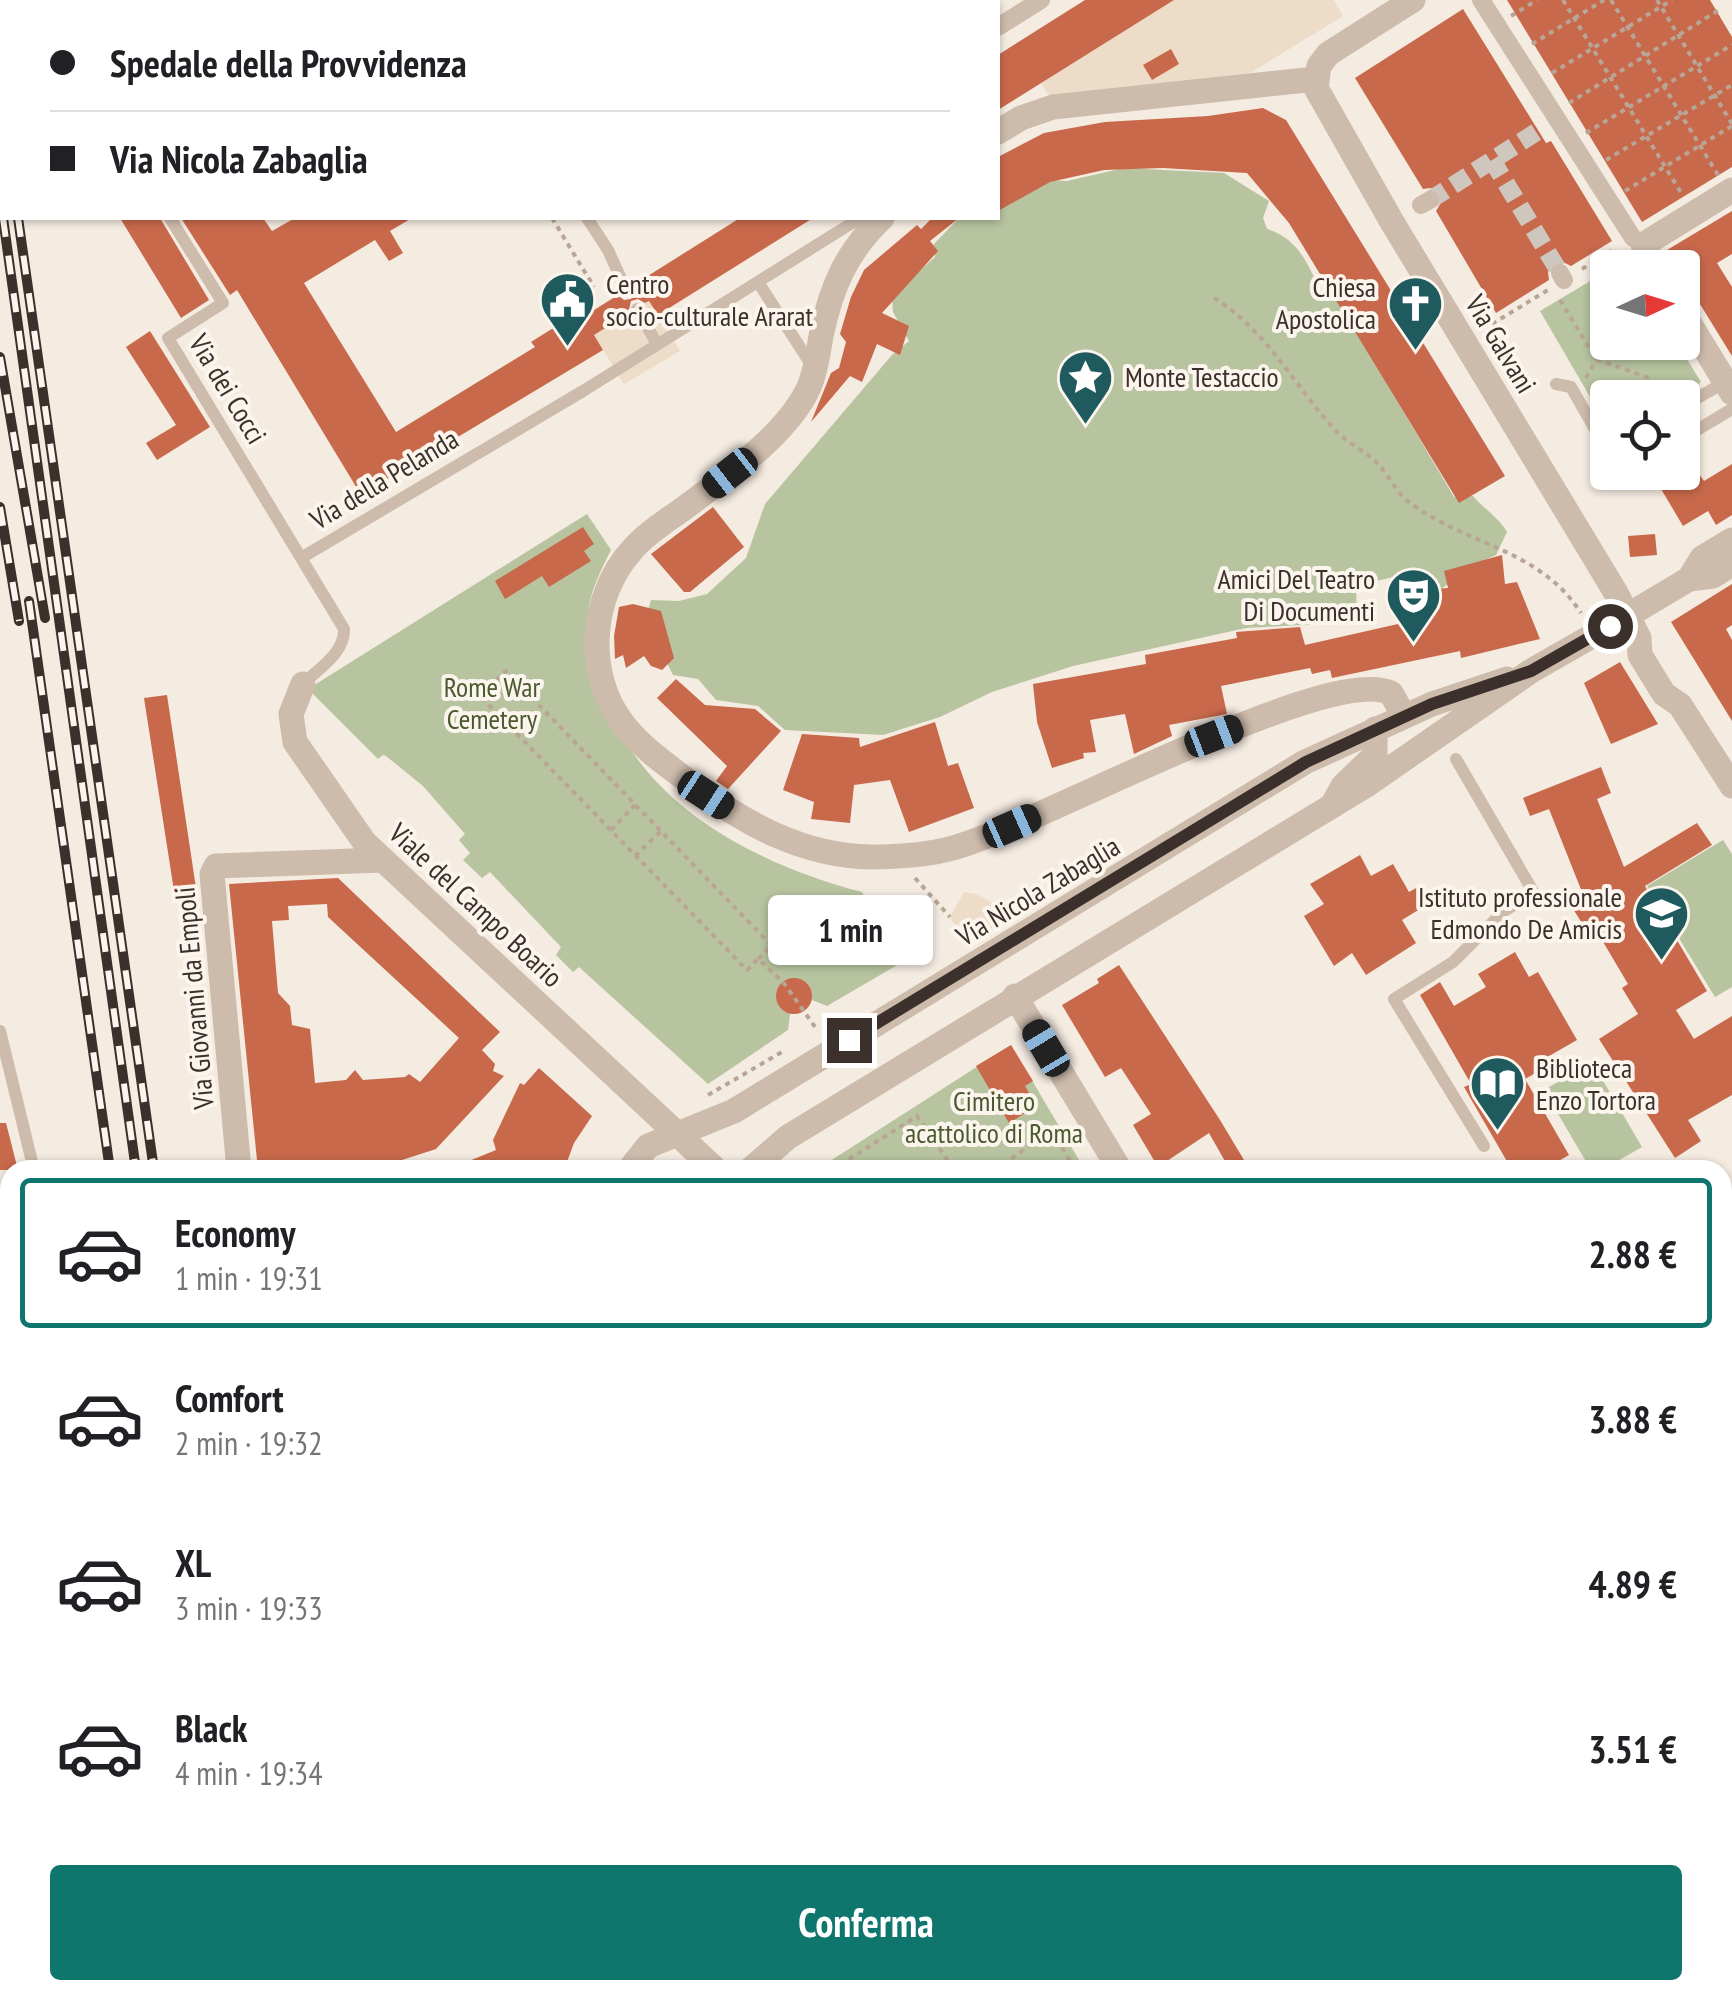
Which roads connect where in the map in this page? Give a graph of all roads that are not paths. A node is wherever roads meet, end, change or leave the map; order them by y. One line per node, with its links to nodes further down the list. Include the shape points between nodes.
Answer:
1 (1040, 0): 4 (street)
2 (1413, 0): 5 (street, via 1328,54)
3 (1481, 0): 6 (street)
4 (1000, 26)
5 (1315, 79): 7 (street, via 1053,106); 31 (street, Via Galvani, via 1392,222)
6 (1554, 116): 8 (street); 14 (street)
7 (1000, 131)
8 (1538, 131)
9 (1727, 185): 14 (street)
10 (171, 220): 28 (lane, Via dei Cocci, via 223,303 168,338)
11 (588, 220): 16 (lane)
12 (857, 220): 15 (lane, Via della Pelanda)
13 (880, 220): 20 (street, via 843,263 832,288)
14 (1644, 250)
15 (758, 282): 19 (lane, Via della Pelanda); 20 (lane)
16 (626, 290)
17 (637, 309): 19 (lane)
18 (1700, 340): 22 (street)
19 (657, 344): 28 (lane, Via della Pelanda)
20 (814, 370): 34 (street, via 792,414 756,451 623,560 596,634 608,695 623,724 706,795 761,828 838,854 954,848 1302,704 1374,688 1391,692)
21 (1556, 384): 25 (lane, via 1570,388)
22 (1729, 388): 23 (lane)
23 (1700, 400)
24 (1732, 408): 26 (lane)
25 (1590, 420)
26 (1700, 427)
27 (1732, 540): 30 (street, Via Nicola Zabaglia, via 1702,558)
28 (301, 558): 33 (lane, Via della Pelanda, via 345,636)
29 (1732, 564): 30 (street, Via Nicola Zabaglia)
30 (1690, 579): 31 (street, Via Nicola Zabaglia)
31 (1633, 627): 32 (street, Via Nicola Zabaglia); 37 (street, Via Galvani, via 1678,685 1680,706)
32 (1531, 671): 34 (street, Via Nicola Zabaglia); 38 (street, Via Nicola Zabaglia)
33 (304, 684): 39 (street, Viale del Campo Boario, via 291,714 295,742)
34 (1404, 716): 35 (street, Via Nicola Zabaglia)
35 (1375, 728): 38 (street, Via Nicola Zabaglia, via 1375,756); 42 (street, Via Nicola Zabaglia, via 1306,762 734,1111)
36 (1456, 760): 43 (lane, via 1534,893 1504,911 1453,962 1394,1000)
37 (1732, 786)
38 (1332, 806): 40 (street, Via Nicola Zabaglia)
39 (382, 860): 42 (street, Viale del Campo Boario); 45 (street, Via Giovanni da Empoli, via 216,866 212,874)
40 (1015, 996): 48 (street, Via Nicola Zabaglia); 49 (street)
41 (0, 1031): 44 (lane)
42 (680, 1135): 46 (street, Via Nicola Zabaglia, via 648,1146); 47 (street, Viale del Campo Boario)
43 (1484, 1146)
44 (32, 1160)
45 (239, 1160)
46 (636, 1160)
47 (706, 1160)
48 (762, 1160)
49 (1114, 1160)

